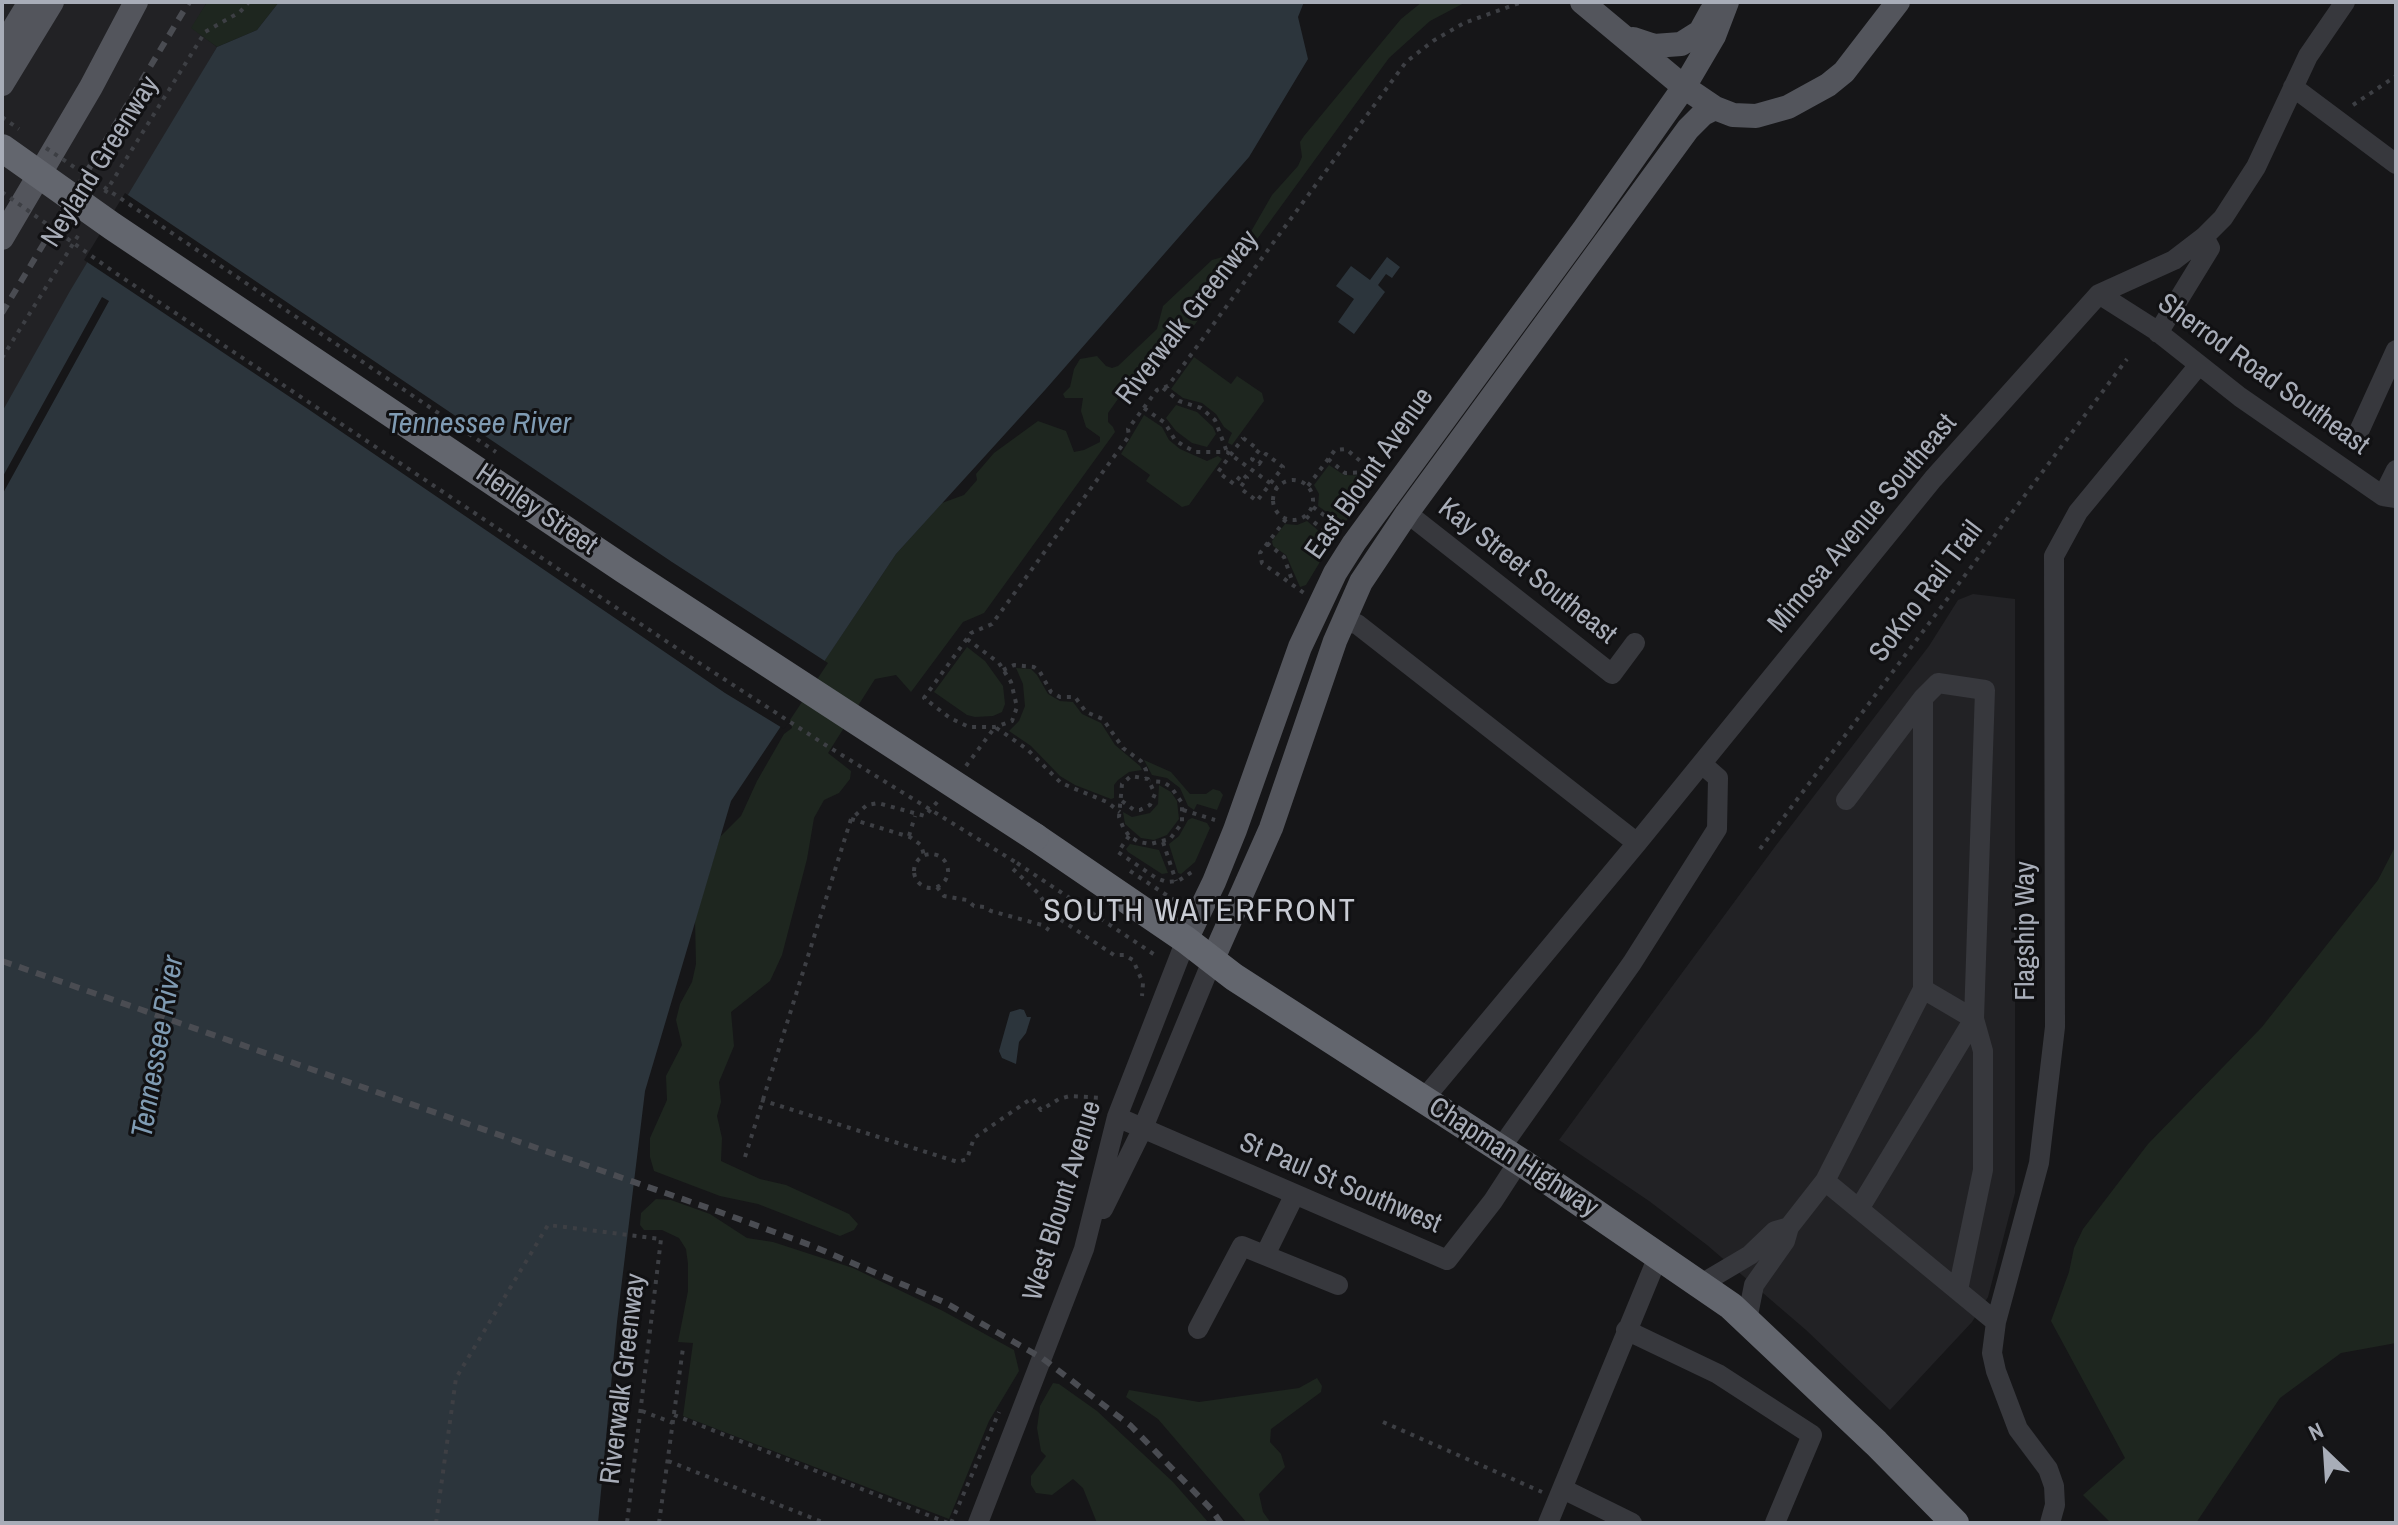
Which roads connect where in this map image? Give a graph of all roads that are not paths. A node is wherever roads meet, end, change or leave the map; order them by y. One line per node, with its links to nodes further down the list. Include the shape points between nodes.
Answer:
1 (30, 2): 10 (main road)
2 (52, 2): 11 (main road)
3 (136, 2): 19 (main road)
4 (1582, 2): 9 (main road)
5 (1714, 2): 9 (main road, via 1700,32 1681,44 1654,46)
6 (1727, 2): 12 (main road, East Blount Avenue)
7 (1898, 2): 14 (main road, via 1844,72 1812,96 1756,116)
8 (2345, 2): 13 (street, Mimosa Avenue Southeast)
9 (1621, 36): 12 (main road)
10 (2, 48)
11 (2, 84)
12 (1684, 87): 14 (main road); 17 (main road, East Blount Avenue)
13 (2293, 87): 16 (street); 18 (street, Mimosa Avenue Southeast, via 2256,167)
14 (1715, 108): 20 (main road, via 1688,129)
15 (13, 140): 36 (highway, Henley Street, bridge, via 112,226 687,612)
16 (2396, 164)
17 (1584, 229): 20 (main road); 27 (main road, East Blount Avenue)
18 (2204, 237): 21 (street, Mimosa Avenue Southeast, via 2174,260); 22 (street, via 2210,248)
19 (2, 238)
20 (1605, 244): 29 (main road)
21 (2099, 294): 22 (street, Sherrod Road Southeast); 34 (street, Mimosa Avenue Southeast, via 1933,479)
22 (2158, 333): 24 (street, Sherrod Road Southeast)
23 (2396, 350): 25 (street)
24 (2199, 365): 28 (street, Sherrod Road Southeast); 57 (street, Flagship Way, via 2078,512 2054,556 2055,1027 2039,1163)
25 (2360, 429)
26 (2396, 470): 28 (street)
27 (1384, 487): 29 (main road); 30 (main road, East Blount Avenue, via 1354,543)
28 (2389, 497)
29 (1407, 513): 31 (main road, via 1361,582); 32 (street, Kay Street Southeast, via 1612,674)
30 (1309, 603): 31 (main road); 38 (main road, East Blount Avenue, via 1235,830)
31 (1344, 622): 37 (street, via 1357,624); 39 (main road, via 1271,828)
32 (1635, 643)
33 (1923, 698): 35 (street); 40 (street); 41 (street, via 1938,683 1985,690)
34 (1702, 764): 37 (street, Mimosa Avenue Southeast); 45 (street, via 1718,778 1717,829)
35 (1846, 800)
36 (1035, 837): 38 (highway, Chapman Highway)
37 (1637, 843): 42 (street, Mimosa Avenue Southeast)
38 (1186, 940): 39 (highway, Chapman Highway); 43 (street, West Blount Avenue)
39 (1212, 961): 42 (highway, Chapman Highway); 44 (street)
40 (1923, 989): 41 (street); 46 (street)
41 (1974, 1019): 48 (street); 55 (street, via 1983,1051 1983,1170)
42 (1423, 1100): 45 (highway, Chapman Highway)
43 (1117, 1117): 44 (street, St Paul St Southwest); 50 (street, West Blount Avenue)
44 (1143, 1128): 47 (street, St Paul St Southwest); 50 (street)
45 (1510, 1155): 47 (street, St Paul St Southwest, via 1484,1213 1447,1260); 51 (highway, Chapman Highway)
46 (1825, 1181): 48 (street); 49 (street)
47 (1295, 1194): 52 (street)
48 (1859, 1209): 55 (street)
49 (1789, 1227): 53 (street, via 1775,1231 1750,1255); 56 (street, via 1754,1285)
50 (1084, 1249): 61 (street, West Blount Avenue)
51 (1659, 1254): 53 (highway, Chapman Highway); 59 (street)
52 (1265, 1255): 54 (street); 58 (street, via 1242,1246)
53 (1701, 1284): 56 (highway, Chapman Highway)
54 (1338, 1285)
55 (1958, 1290): 57 (street)
56 (1747, 1320): 65 (highway, Chapman Highway)
57 (1996, 1322): 66 (street, Flagship Way, via 1996,1371 2018,1429 2048,1469 2054,1486)
58 (1198, 1329)
59 (1626, 1330): 60 (street); 64 (street, via 1718,1374 1812,1435)
60 (1561, 1494): 62 (street); 63 (street)
61 (978, 1523)
62 (1548, 1523)
63 (1632, 1523)
64 (1775, 1523)
65 (1955, 1523)
66 (2050, 1523)

